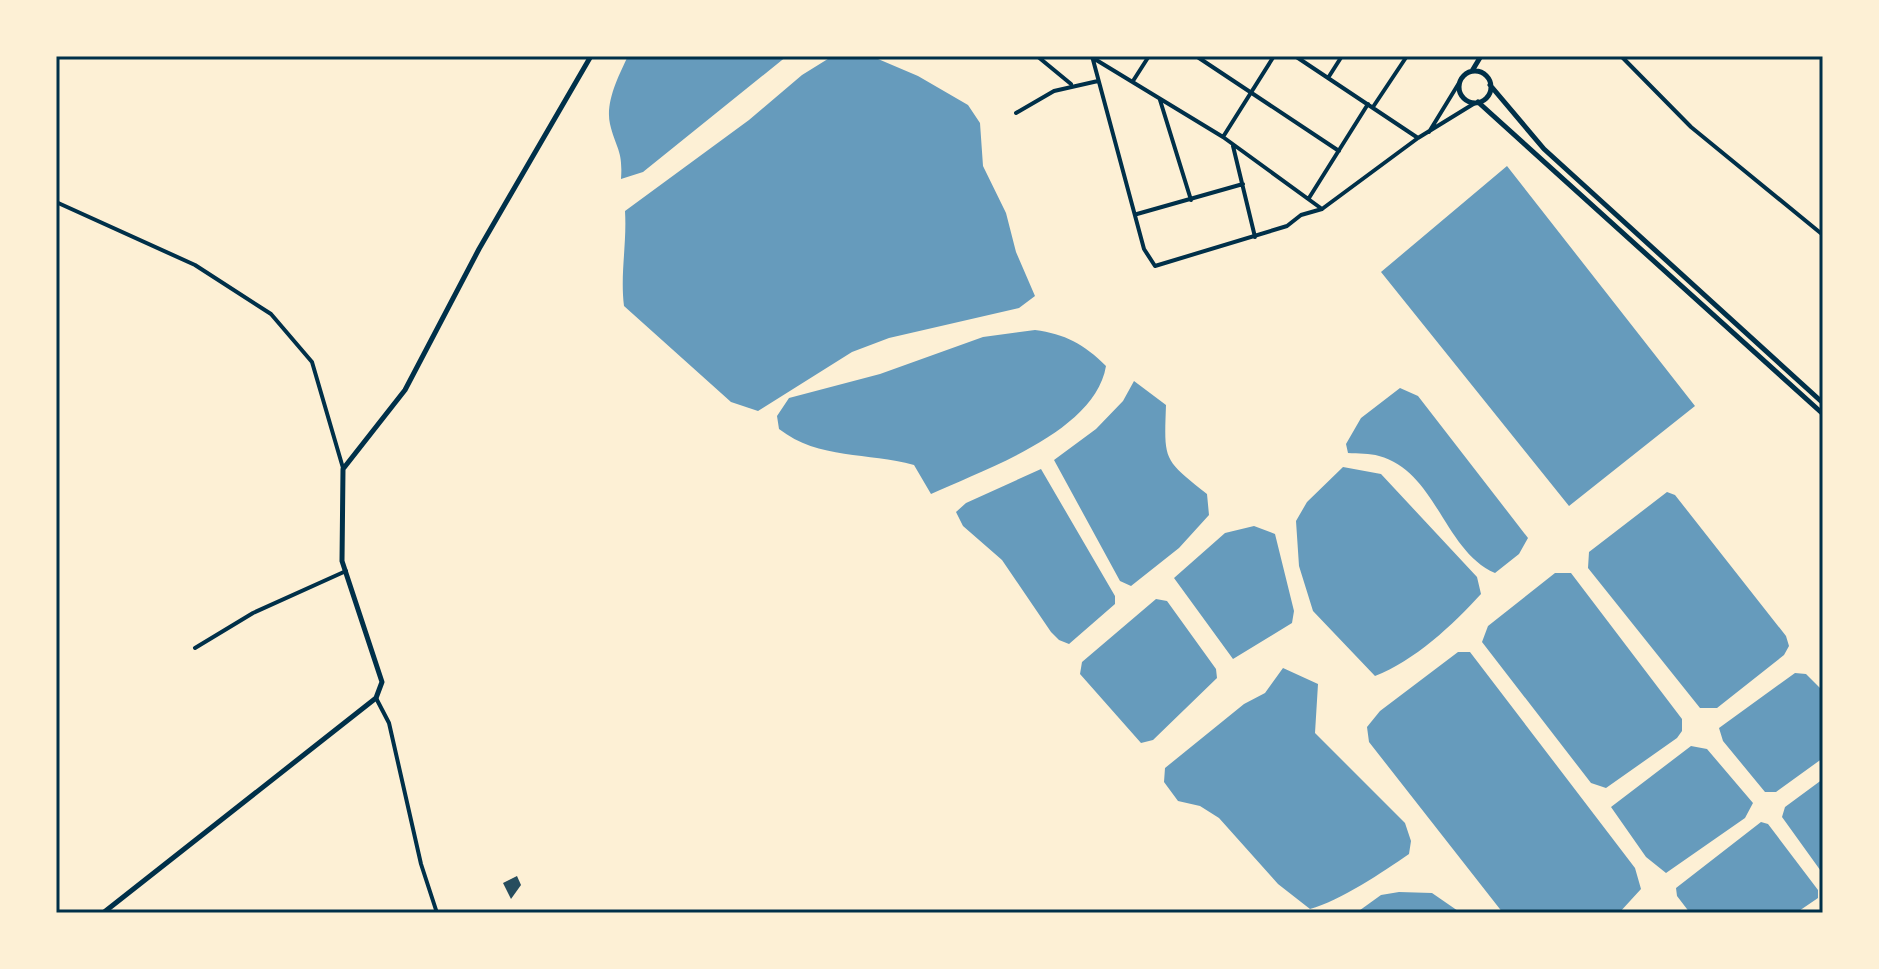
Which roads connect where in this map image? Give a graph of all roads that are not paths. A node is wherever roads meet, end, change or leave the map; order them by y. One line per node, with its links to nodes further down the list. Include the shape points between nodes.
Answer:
1 (591, 56): 39 (street, via 405,390)
2 (1037, 56): 17 (street)
3 (1149, 56): 15 (street)
4 (1196, 56): 19 (street)
5 (1274, 56): 19 (street)
6 (1295, 56): 13 (street)
7 (1342, 56): 13 (street)
8 (1407, 56): 22 (street)
9 (1481, 56): 12 (street)
10 (1621, 56): 35 (street, via 1691,127)
11 (1092, 57): 14 (street); 15 (street)
12 (1472, 71): 16 (street); 18 (street, via 1486,76)
13 (1328, 78): 22 (street)
14 (1098, 81): 17 (street); 34 (street)
15 (1133, 81): 20 (street)
16 (1459, 83): 21 (street, via 1462,96); 24 (street)
17 (1071, 84): 23 (street)
18 (1490, 85): 21 (street, via 1488,95); 37 (street, via 1544,149)
19 (1250, 93): 25 (street); 28 (street)
20 (1159, 97): 25 (street); 31 (street)
21 (1477, 102): 24 (street); 38 (street)
22 (1371, 106): 26 (street); 28 (street)
23 (1016, 113)
24 (1429, 132): 26 (street)
25 (1223, 137): 27 (street)
26 (1418, 138): 33 (street)
27 (1233, 144): 29 (street); 30 (street)
28 (1339, 151): 30 (street)
29 (1243, 184): 31 (street); 36 (street)
30 (1309, 198): 33 (street)
31 (1191, 200): 34 (street)
32 (56, 202): 39 (street, via 162,248 271,314 312,362)
33 (1322, 209): 36 (street)
34 (1137, 214): 36 (street, via 1144,249 1155,266)
35 (1823, 235)
36 (1255, 237)
37 (1823, 403)
38 (1823, 414)
39 (343, 469): 40 (street)
40 (346, 571): 41 (street, via 253,613); 42 (street, via 382,682)
41 (195, 648)
42 (376, 698): 43 (street); 44 (street, via 389,723)
43 (103, 913)
44 (437, 913)

